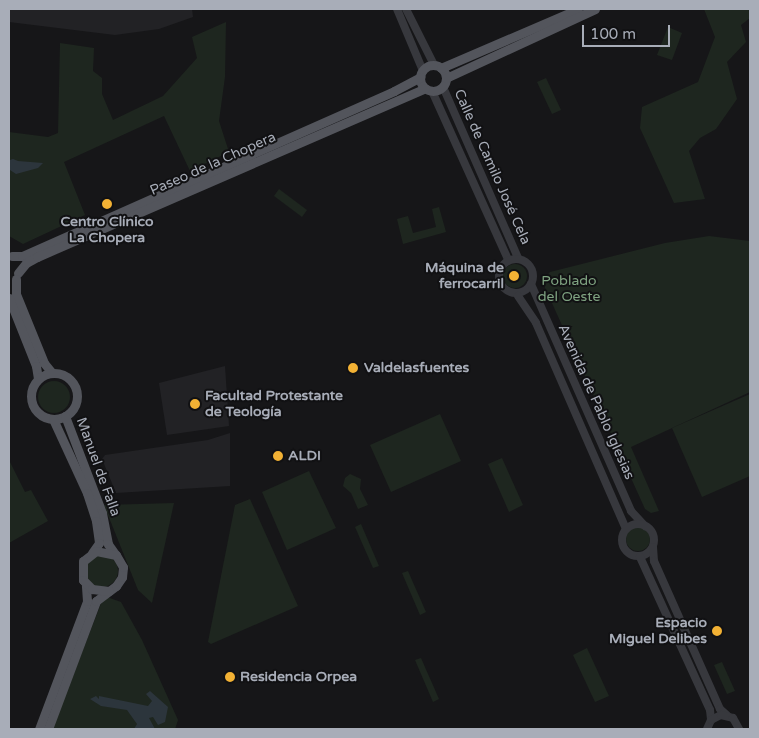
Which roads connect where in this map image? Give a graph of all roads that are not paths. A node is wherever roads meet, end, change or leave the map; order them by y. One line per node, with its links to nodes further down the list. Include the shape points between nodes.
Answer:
1 (398, 9): 6 (street)
2 (406, 9): 5 (street)
3 (578, 9): 5 (main road)
4 (596, 9): 7 (main road)
5 (437, 67): 6 (main road, Paseo de la Chopera); 7 (main road)
6 (421, 74): 8 (main road); 9 (main road, Paseo de la Chopera, via 22,256)
7 (445, 83): 8 (main road, Paseo de la Chopera); 10 (street, Calle de Camilo José Cela)
8 (428, 90): 11 (street, Calle de Camilo José Cela); 12 (main road, Paseo de la Chopera, via 37,257 26,263)
9 (10, 255): 12 (main road)
10 (518, 258): 11 (street); 13 (street, via 531,271)
11 (508, 259): 14 (street, via 500,268 500,282 506,290)
12 (14, 279): 16 (main road, via 16,294 44,363)
13 (530, 284): 14 (street); 20 (street, Avenida de Pablo Iglesias, via 631,510)
14 (518, 296): 21 (street, Avenida de Pablo Iglesias, via 527,305 549,351)
15 (9, 298): 17 (main road)
16 (52, 373): 17 (main road); 18 (main road, via 66,377 74,385 76,403)
17 (38, 379): 19 (main road, via 32,391 32,405)
18 (65, 416): 19 (main road); 24 (main road, Manuel de Falla, via 102,513 108,544)
19 (53, 419): 23 (main road, Manuel de Falla, via 88,493 99,543)
20 (645, 526): 21 (street, via 632,525); 22 (street, via 654,536)
21 (626, 529): 25 (street, via 622,546 630,555)
22 (653, 547): 25 (street); 28 (street, via 654,561 720,709)
23 (92, 553): 24 (main road, via 103,550); 26 (main road, via 81,568)
24 (116, 555): 27 (main road, via 123,567 122,577)
25 (640, 556): 29 (street, via 710,710)
26 (86, 585): 27 (main road, via 98,591); 30 (main road, via 87,601)
27 (109, 591): 31 (main road, via 96,601)
28 (728, 715): 29 (street); 33 (street, via 737,722)
29 (711, 720): 32 (street)
30 (39, 729)
31 (48, 729)
32 (707, 729)
33 (739, 729)

